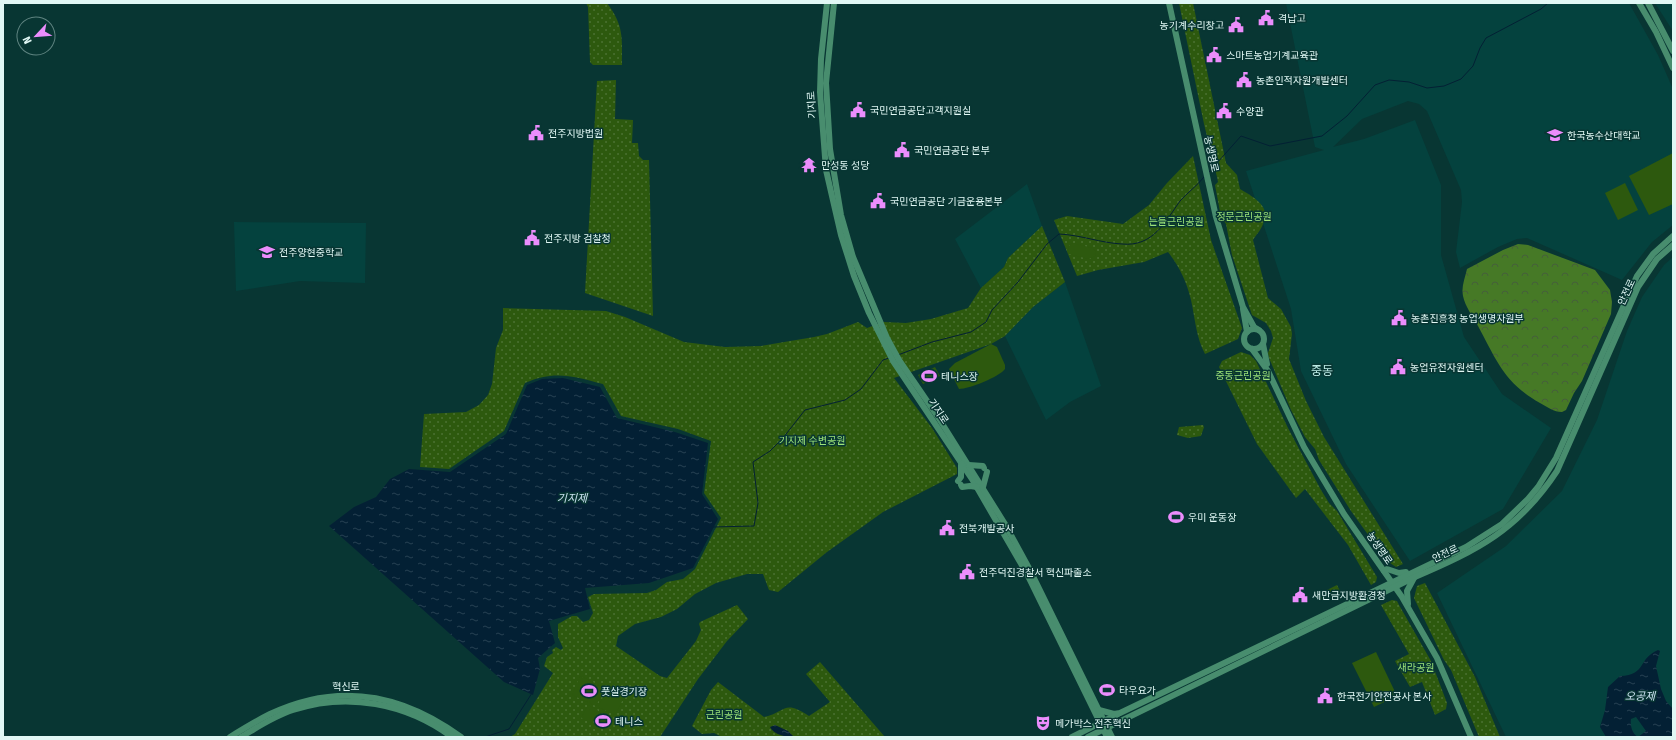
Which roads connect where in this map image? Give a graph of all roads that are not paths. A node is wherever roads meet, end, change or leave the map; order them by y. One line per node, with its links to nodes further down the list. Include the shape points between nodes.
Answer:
1 (827, 3): 11 (street, 기지로, via 820,92 826,170 841,236 854,276)
2 (834, 3): 11 (street, 기지로, via 826,83 831,156 841,215)
3 (1169, 3): 10 (street, 농생명로, via 1210,193)
4 (1639, 3): 7 (street)
5 (1648, 3): 6 (street)
6 (1673, 51)
7 (1673, 68)
8 (1673, 236): 22 (street, 안전로, via 1648,261 1629,292 1556,458 1538,487 1512,516 1492,531)
9 (1673, 245): 22 (street, 안전로, via 1657,259 1638,287 1567,451 1543,493 1519,518 1495,537 1466,554)
10 (1243, 307): 12 (street, via 1254,327); 13 (street)
11 (879, 327): 17 (street, 기지로)
12 (1259, 330): 13 (street); 14 (street, via 1264,338)
13 (1247, 332): 15 (street, via 1245,343)
14 (1263, 344): 15 (street); 16 (street)
15 (1252, 349): 16 (street)
16 (1268, 372): 21 (street, 농생명로, via 1317,469 1344,514)
17 (908, 379): 18 (street, 기지로); 19 (street, 기지로)
18 (962, 464): 20 (street, 기지로); 20 (street, via 959,483 962,487)
19 (969, 466): 20 (street, 기지로); 20 (street, via 983,466 986,470)
20 (980, 487): 26 (street, 기지로, via 1030,570)
21 (1384, 571): 22 (street, via 1387,569); 23 (street, 농생명로)
22 (1413, 575): 23 (street, 안전로); 24 (street, 안전로); 25 (street, via 1407,591)
23 (1390, 582): 24 (street, 농생명로); 27 (street, 안전로)
24 (1395, 587): 25 (street, 농생명로); 28 (street, 안전로)
25 (1410, 610): 41 (street, 농생명로, via 1437,658)
26 (1097, 711): 27 (street); 29 (street, 기지로); 30 (street)
27 (1120, 713): 29 (street)
28 (1124, 720): 31 (street, 안전로); 40 (street, via 1117,727)
29 (1102, 722): 30 (street); 31 (street, 기지로)
30 (1088, 729): 37 (street)
31 (1106, 729): 33 (street, 안전로); 39 (street, 기지로); 40 (street, 기지로)
32 (451, 735): 34 (street, 혁신로, via 424,713 403,704 379,698 339,695 286,707); 35 (street, 혁신로, via 401,710 358,701 323,702 292,710); 36 (street, 혁신로)
33 (1093, 736): 38 (street)
34 (230, 737)
35 (241, 737)
36 (461, 737)
37 (1072, 737)
38 (1101, 737)
39 (1107, 737)
40 (1113, 737)
41 (1471, 737)

